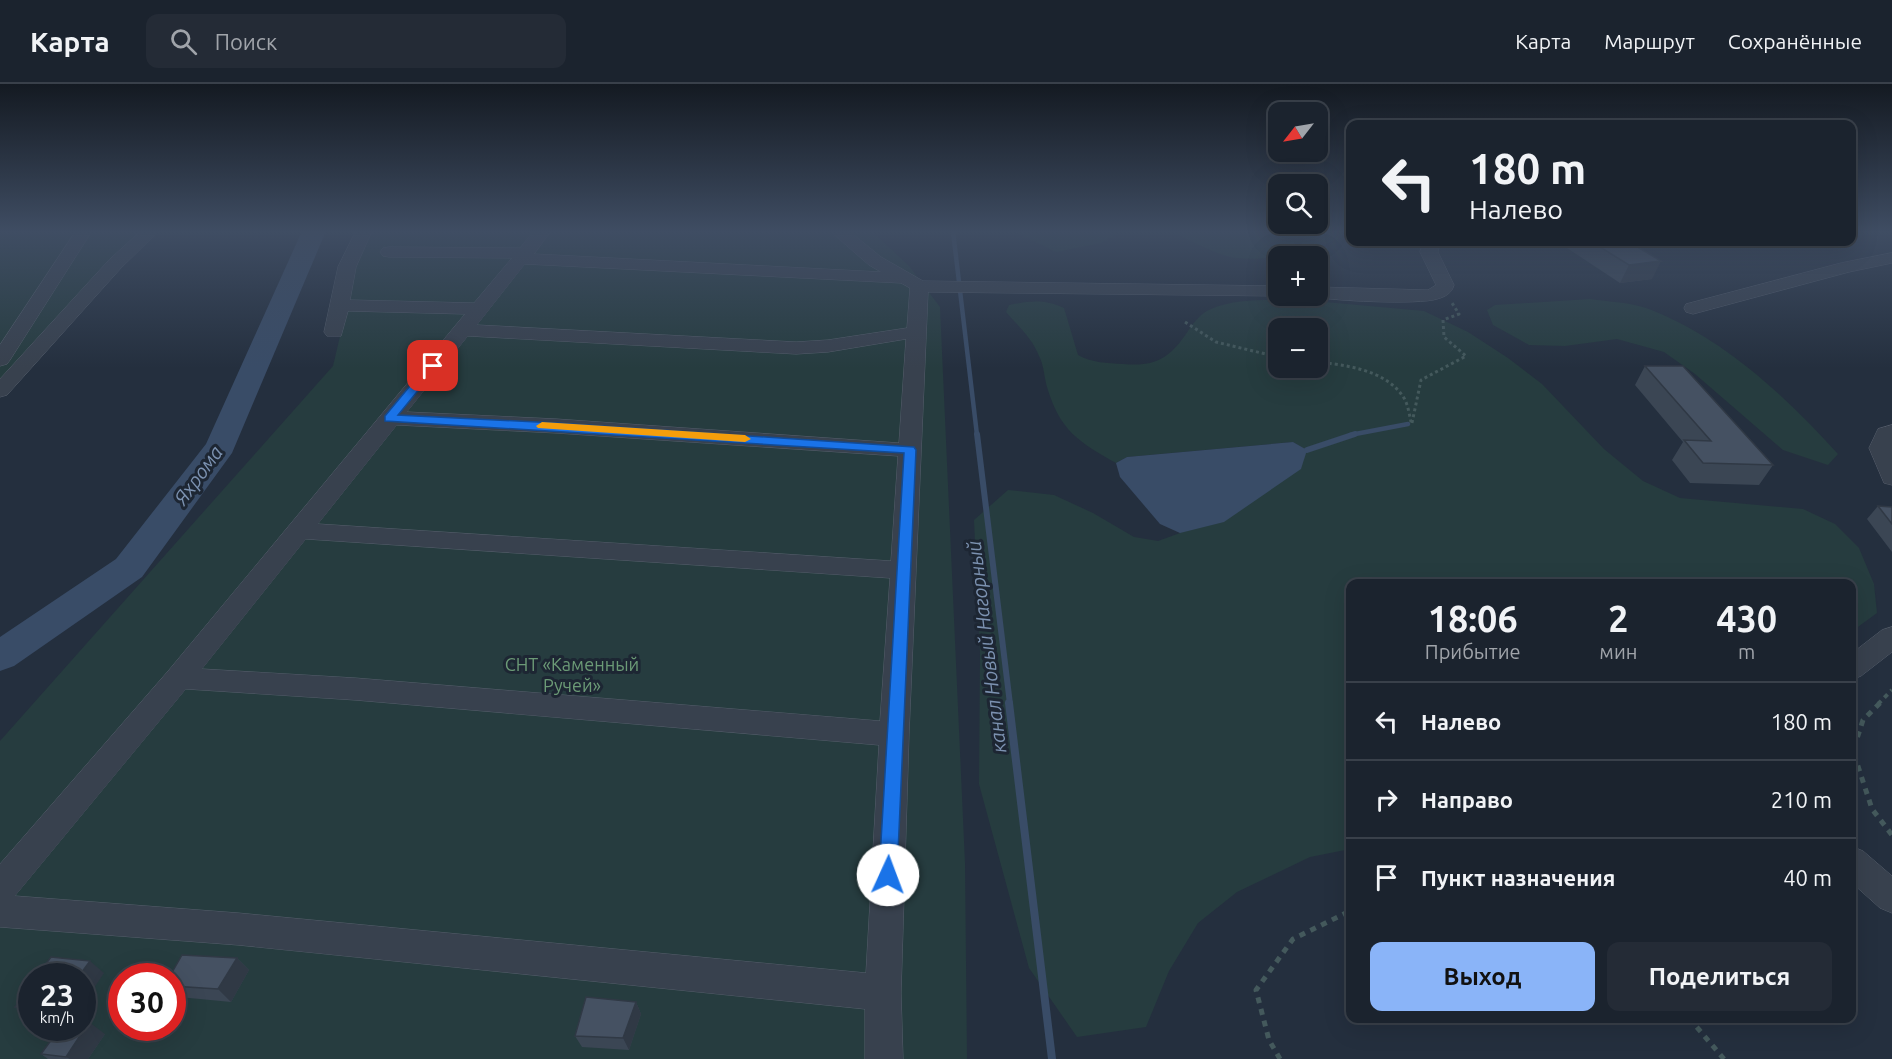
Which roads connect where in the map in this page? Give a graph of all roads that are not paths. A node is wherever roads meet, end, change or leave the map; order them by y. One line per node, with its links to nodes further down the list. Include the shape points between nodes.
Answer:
1 (54, 276): 18 (street)
2 (104, 276): 19 (street)
3 (345, 276): 12 (street)
4 (506, 276): 14 (street)
5 (828, 276): 9 (street)
6 (901, 276): 9 (street)
7 (1440, 276): 11 (street, via 1444,289 1421,297)
8 (1811, 276): 13 (street)
9 (910, 282): 10 (street); 17 (street)
10 (1268, 291)
11 (1328, 293)
12 (339, 305): 14 (street); 16 (street)
13 (1693, 308)
14 (479, 309): 15 (street)
15 (462, 330): 17 (street, via 796,348); 20 (street)
16 (334, 332)
17 (916, 332): 22 (street)
18 (0, 360)
19 (0, 391)
20 (389, 418): 22 (street); 24 (street)
21 (1892, 432): 23 (street, via 1886,434 1880,448)
22 (910, 450): 25 (street)
23 (1892, 478)
24 (298, 531): 25 (street); 28 (street)
25 (903, 570): 29 (street)
26 (1892, 637): 27 (street)
27 (1856, 665)
28 (179, 678): 29 (street); 31 (street)
29 (894, 734): 34 (street)
30 (1856, 865): 32 (street)
31 (0, 889)
32 (1892, 897)
33 (0, 911): 34 (street, via 238,929)
34 (883, 993): 35 (street)
35 (884, 1059)

